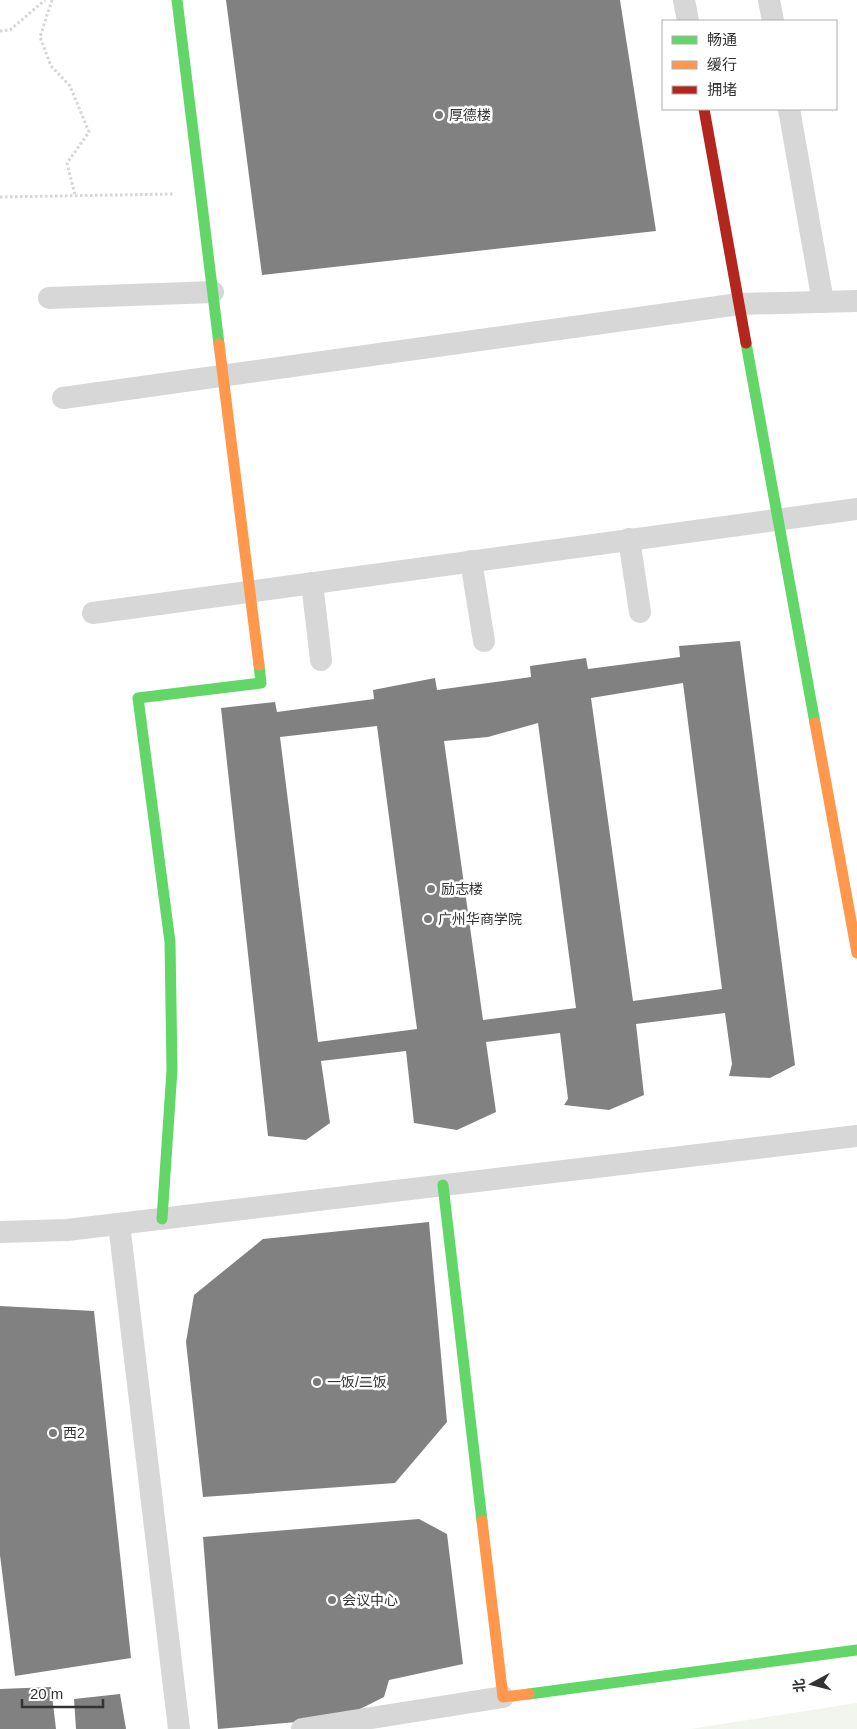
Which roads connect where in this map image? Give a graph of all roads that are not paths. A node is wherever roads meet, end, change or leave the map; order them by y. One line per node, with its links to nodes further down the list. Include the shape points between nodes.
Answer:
1 (178, 0): 8 (street)
2 (684, 0): 4 (street)
3 (769, 0): 5 (street)
4 (688, 20)
5 (773, 20)
6 (704, 110): 12 (street)
7 (789, 110): 11 (street)
8 (213, 292): 9 (street); 13 (street)
9 (50, 298)
10 (857, 301): 11 (street)
11 (823, 302): 12 (street)
12 (739, 304): 13 (street); 16 (street)
13 (224, 376): 14 (street); 20 (street)
14 (63, 398)
15 (857, 509): 16 (street)
16 (778, 518): 17 (street); 25 (street)
17 (629, 539): 18 (street); 22 (street)
18 (470, 561): 19 (street); 23 (street)
19 (312, 583): 20 (street); 24 (street)
20 (250, 592): 21 (street); 28 (street, via 261,683 138,698 170,942 172,1070)
21 (93, 612)
22 (640, 612)
23 (484, 641)
24 (321, 660)
25 (857, 953)
26 (857, 1136): 27 (street)
27 (443, 1186): 28 (street); 32 (street)
28 (162, 1219): 29 (street)
29 (120, 1224): 30 (street, via 68,1230); 33 (street)
30 (0, 1232)
31 (857, 1650): 32 (street)
32 (503, 1697): 34 (street)
33 (179, 1729)
34 (302, 1729)

